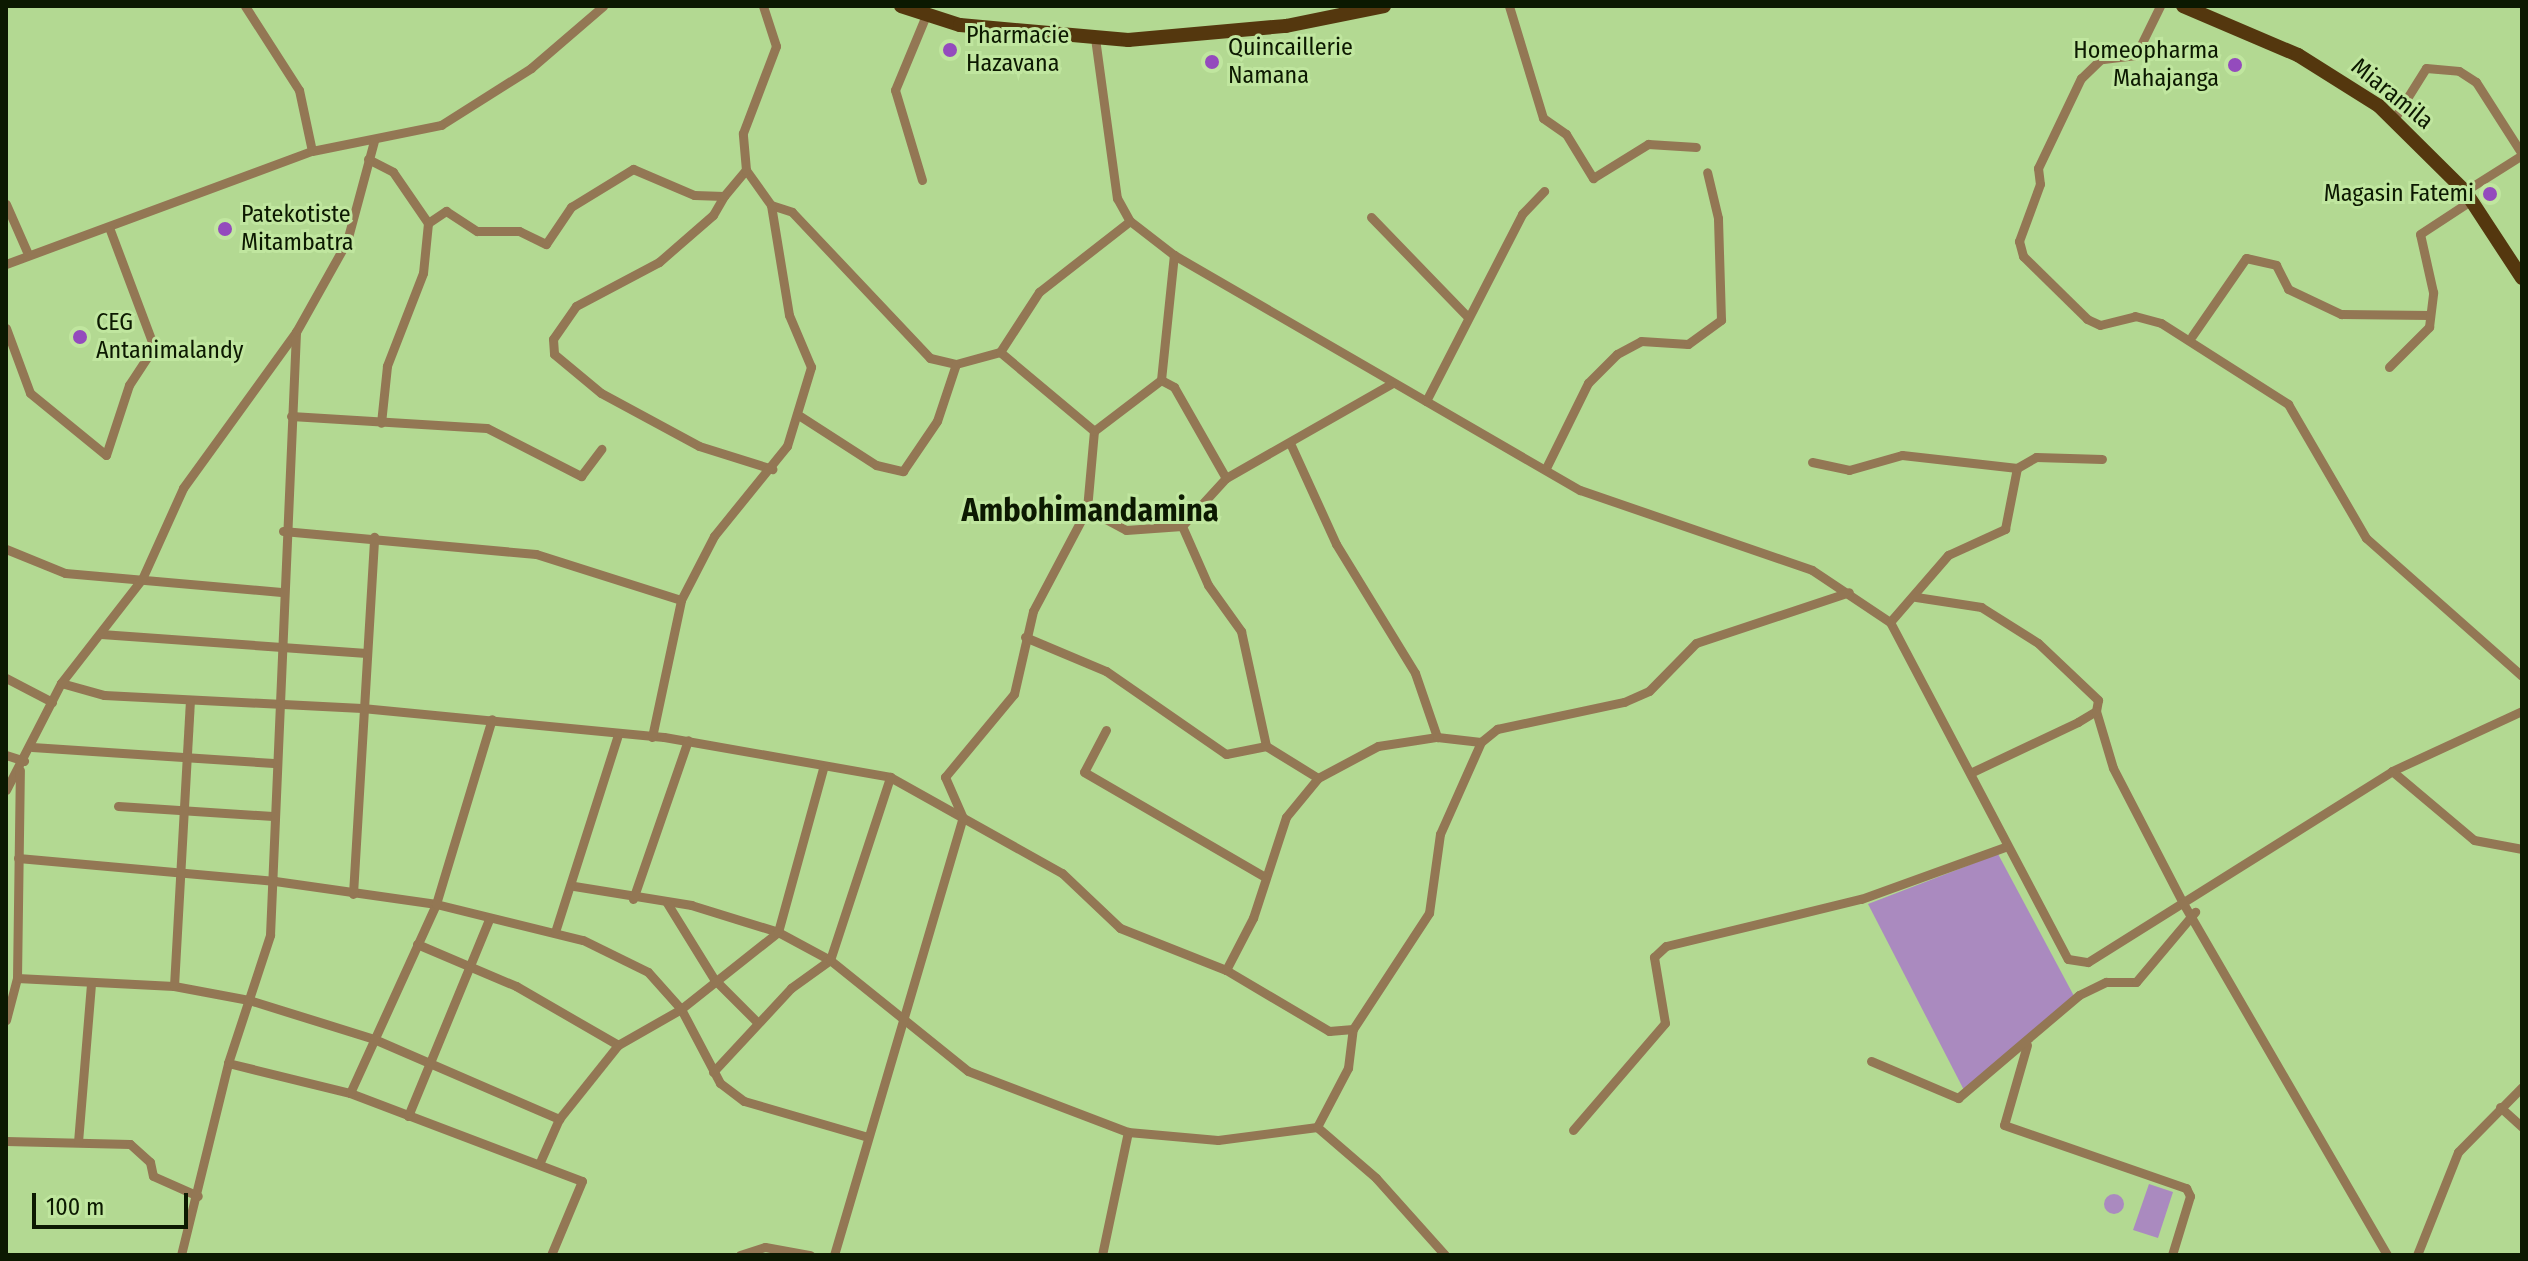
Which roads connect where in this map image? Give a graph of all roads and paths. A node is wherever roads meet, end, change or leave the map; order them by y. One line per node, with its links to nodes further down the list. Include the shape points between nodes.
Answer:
1 (245, 6): 14 (street, via 299,90)
2 (603, 6): 12 (street, via 478,104 441,125)
3 (763, 6): 17 (street, via 776,46 743,133)
4 (901, 6): 9 (main road)
5 (1384, 6): 10 (main road, via 1170,40)
6 (1509, 6): 13 (street, via 1543,118 1566,134 1593,178 1648,144 1674,151)
7 (2160, 6): 37 (street, via 2136,55 2101,59 2081,78 2038,168 2040,184 2019,241 2023,256 2087,319 2100,325 2135,316)
8 (2183, 6): 11 (main road, Miaramila, via 2298,55)
9 (926, 15): 10 (main road, via 960,25); 19 (street, via 895,90)
10 (1095, 38): 26 (street, via 1117,198)
11 (2394, 119): 15 (street, via 2426,68 2459,71 2476,82); 22 (main road, Miaramila)
12 (374, 141): 14 (street); 16 (street)
13 (1696, 147)
14 (312, 151): 28 (street)
15 (2522, 155): 22 (street)
16 (368, 159): 27 (street, via 393,172); 36 (street, via 347,241)
17 (746, 170): 21 (street); 24 (street)
18 (1707, 172): 52 (street, via 1718,218 1721,320 1688,344 1641,341 1617,354 1588,383)
19 (922, 180)
20 (1544, 191): 34 (street, via 1522,214)
21 (724, 196): 27 (street, via 694,195 633,169 571,207 546,244 519,231 477,231 446,211); 54 (street, via 659,262 576,306 553,339 554,354 601,393 699,446)
22 (2468, 196): 32 (main road, Miaramila); 33 (street, via 2420,234 2433,292)
23 (6, 204): 29 (street)
24 (771, 205): 39 (street, via 792,212 930,358); 45 (street, via 789,315 811,367)
25 (1371, 217): 34 (street)
26 (1130, 221): 30 (street); 38 (street, via 1039,292)
27 (428, 223): 46 (street, via 423,273 387,366)
28 (110, 230): 29 (street); 35 (street, via 154,347 115,415 106,455 30,393)
29 (28, 254): 31 (street)
30 (1174, 255): 41 (street); 42 (street)
31 (6, 264)
32 (2522, 278)
33 (2430, 315): 37 (street, via 2341,314 2288,289 2276,265 2246,258); 40 (street, via 2416,346)
34 (1468, 317): 43 (street)
35 (6, 328)
36 (296, 332): 44 (street); 61 (street, via 183,488)
37 (2192, 336): 71 (street, via 2288,404 2366,538)
38 (1000, 352): 39 (street); 47 (street)
39 (956, 364): 45 (street, via 926,443 903,471 876,465)
40 (2389, 367)
41 (1161, 380): 47 (street); 55 (street, via 1174,387)
42 (1391, 384): 43 (street); 48 (street)
43 (1426, 401): 52 (street)
44 (291, 416): 46 (street); 58 (street)
45 (800, 416): 54 (street)
46 (381, 423): 49 (street, via 487,428 581,476)
47 (1094, 431): 56 (street)
48 (1290, 443): 55 (street); 84 (street, via 1336,544 1415,673)
49 (601, 449)
50 (2102, 459): 53 (street, via 2036,457)
51 (1812, 462): 53 (street, via 1849,470 1902,455)
52 (1546, 468): 63 (street, via 1580,490 1779,557)
53 (2017, 468): 64 (street, via 2005,529 1948,555)
54 (772, 469): 65 (street, via 714,536)
55 (1226, 478): 57 (street)
56 (1087, 509): 57 (street, via 1126,530); 68 (street)
57 (1182, 526): 87 (street, via 1208,585 1241,631)
58 (283, 531): 59 (street); 62 (street)
59 (374, 537): 65 (street, via 536,554); 70 (street)
60 (6, 549): 61 (street, via 65,573)
61 (142, 579): 62 (street); 67 (street)
62 (281, 592): 69 (street)
63 (1849, 592): 66 (street); 86 (street, via 1696,643 1649,691 1624,702 1497,729)
64 (1916, 597): 66 (street); 78 (street, via 1981,607 2003,620 2098,700)
65 (681, 600): 83 (street)
66 (1890, 622): 95 (street)
67 (101, 634): 69 (street); 73 (street)
68 (1025, 637): 87 (street, via 1106,671 1226,754); 102 (street, via 1014,694 989,715 945,777)
69 (279, 647): 70 (street); 76 (street)
70 (366, 653): 77 (street)
71 (2522, 676)
72 (6, 678): 75 (street)
73 (61, 683): 74 (street, via 104,695); 75 (street)
74 (190, 700): 76 (street); 90 (street)
75 (52, 702): 88 (street)
76 (278, 706): 77 (street); 91 (street)
77 (362, 708): 80 (street); 110 (street)
78 (2096, 711): 95 (street); 113 (street, via 2113,768)
79 (2522, 711): 94 (street)
80 (492, 719): 82 (street); 114 (street)
81 (1106, 730): 107 (street, via 1084,772)
82 (618, 734): 83 (street); 109 (street)
83 (652, 737): 85 (street)
84 (1437, 737): 86 (street); 97 (street, via 1378,746)
85 (688, 740): 93 (street); 111 (street)
86 (1481, 742): 132 (street, via 1440,834 1429,913)
87 (1266, 746): 97 (street)
88 (32, 747): 90 (street); 92 (street)
89 (6, 755): 92 (street)
90 (186, 757): 91 (street); 100 (street)
91 (273, 763): 101 (street)
92 (22, 765): 98 (street); 105 (street)
93 (823, 769): 96 (street); 118 (street)
94 (2392, 771): 104 (street, via 2474,840); 113 (street)
95 (1970, 773): 103 (street)
96 (890, 777): 102 (street); 120 (street)
97 (1318, 778): 107 (street, via 1286,817)
98 (6, 790)
99 (118, 806): 100 (street)
100 (184, 814): 101 (street); 106 (street)
101 (273, 816): 108 (street)
102 (963, 818): 122 (street, via 1062,873 1120,928); 129 (street)
103 (2005, 847): 113 (street, via 2059,952 2078,962); 147 (street, via 1861,899 1666,946 1654,957 1665,1023)
104 (2522, 849)
105 (18, 858): 106 (street); 123 (street)
106 (180, 873): 108 (street); 126 (street)
107 (1262, 875): 122 (street, via 1253,918)
108 (275, 881): 110 (street); 127 (street, via 270,935)
109 (574, 886): 111 (street); 117 (street)
110 (353, 894): 114 (street)
111 (633, 899): 112 (street)
112 (667, 903): 118 (street); 124 (street)
113 (2183, 903): 115 (street)
114 (436, 904): 116 (street); 119 (street)
115 (2195, 912): 135 (street, via 2136,982 2106,982 2079,995); 162 (street)
116 (489, 919): 117 (street); 121 (street)
117 (555, 932): 128 (street, via 648,972)
118 (778, 932): 120 (street); 124 (street)
119 (417, 944): 121 (street); 133 (street)
120 (830, 960): 129 (street); 131 (street)
121 (471, 968): 134 (street); 138 (street)
122 (1226, 970): 132 (street, via 1329,1031)
123 (17, 978): 125 (street); 130 (street)
124 (714, 979): 128 (street); 131 (street)
125 (91, 983): 126 (street); 151 (street)
126 (174, 986): 127 (street)
127 (249, 1000): 133 (street); 137 (street)
128 (681, 1009): 134 (street); 139 (street)
129 (901, 1019): 148 (street, via 968,1071); 149 (street)
130 (6, 1020)
131 (758, 1023): 139 (street)
132 (1353, 1029): 145 (street, via 1348,1068)
133 (374, 1039): 138 (street); 141 (street)
134 (618, 1045): 144 (street)
135 (2027, 1045): 136 (street, via 1958,1098); 161 (street, via 2004,1125 2186,1188 2190,1196)
136 (1871, 1061)
137 (228, 1063): 141 (street); 153 (street)
138 (431, 1063): 143 (street); 144 (street)
139 (713, 1072): 149 (street, via 744,1101)
140 (2522, 1087): 142 (street)
141 (350, 1093): 143 (street)
142 (2500, 1107): 146 (street); 163 (street, via 2458,1152)
143 (408, 1116): 152 (street)
144 (559, 1119): 152 (street)
145 (1317, 1127): 148 (street, via 1218,1140); 160 (street, via 1376,1178)
146 (2522, 1127)
147 (1573, 1130)
148 (1128, 1132): 159 (street)
149 (868, 1137): 158 (street)
150 (6, 1141): 151 (street)
151 (78, 1142): 153 (street, via 130,1144 150,1162 153,1176)
152 (540, 1162): 155 (street, via 582,1181)
153 (198, 1196): 154 (street)
154 (181, 1255)
155 (551, 1255)
156 (740, 1255): 157 (street, via 765,1247)
157 (810, 1255)
158 (834, 1255)
159 (1102, 1255)
160 (1445, 1255)
161 (2172, 1255)
162 (2387, 1255)
163 (2417, 1255)

